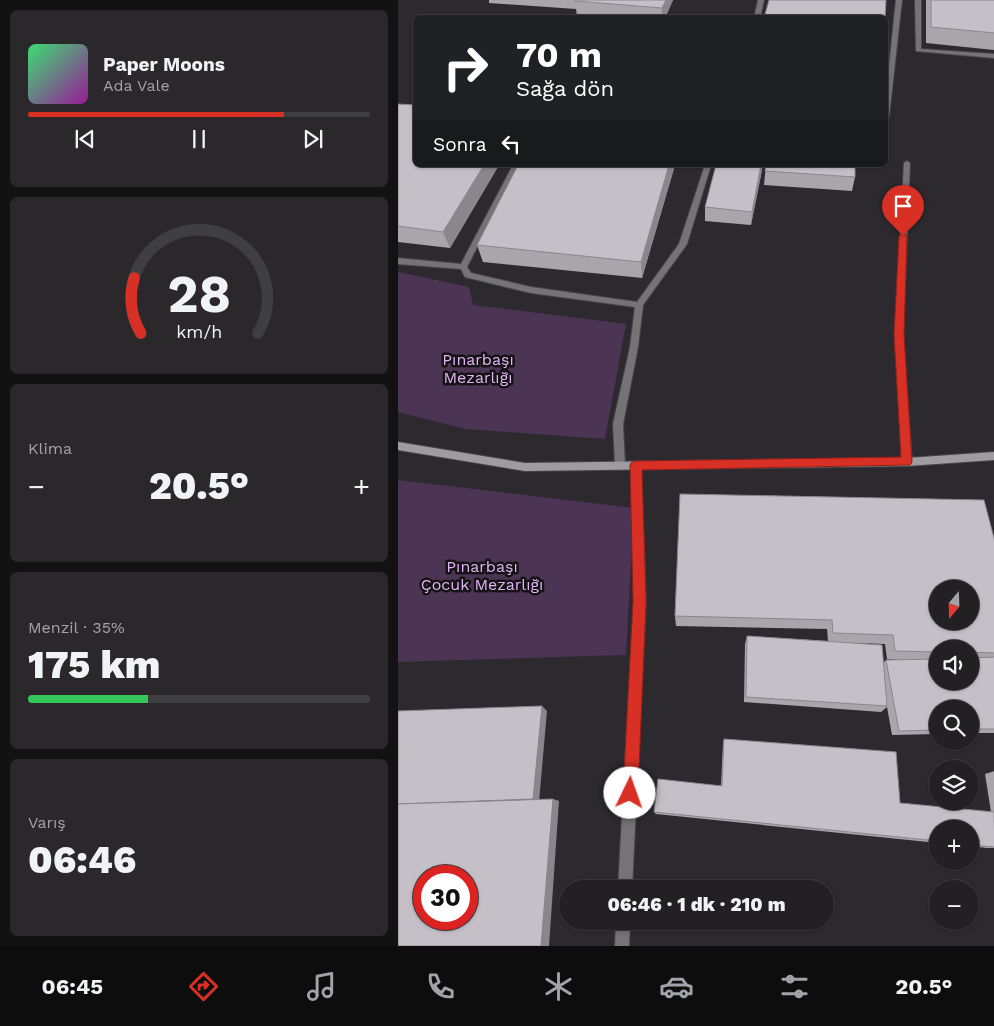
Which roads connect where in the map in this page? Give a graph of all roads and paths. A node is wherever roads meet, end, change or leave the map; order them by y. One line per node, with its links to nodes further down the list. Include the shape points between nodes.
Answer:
1 (761, 0): 4 (street)
2 (898, 0): 6 (street)
3 (918, 0): 5 (street, via 918,50)
4 (758, 15)
5 (994, 56)
6 (888, 98)
7 (907, 163): 15 (street, via 899,335)
8 (515, 167): 11 (street)
9 (707, 167): 12 (street, via 684,244)
10 (398, 261): 11 (street)
11 (463, 267): 12 (street, via 468,275 532,290)
12 (639, 305): 17 (street, via 618,424)
13 (398, 446): 17 (main road, via 525,467)
14 (994, 456): 15 (main road)
15 (906, 462): 16 (main road)
16 (636, 465): 17 (main road); 18 (street, via 640,601)
17 (620, 466)
18 (625, 880)
19 (623, 930): 20 (street)
20 (622, 946)

